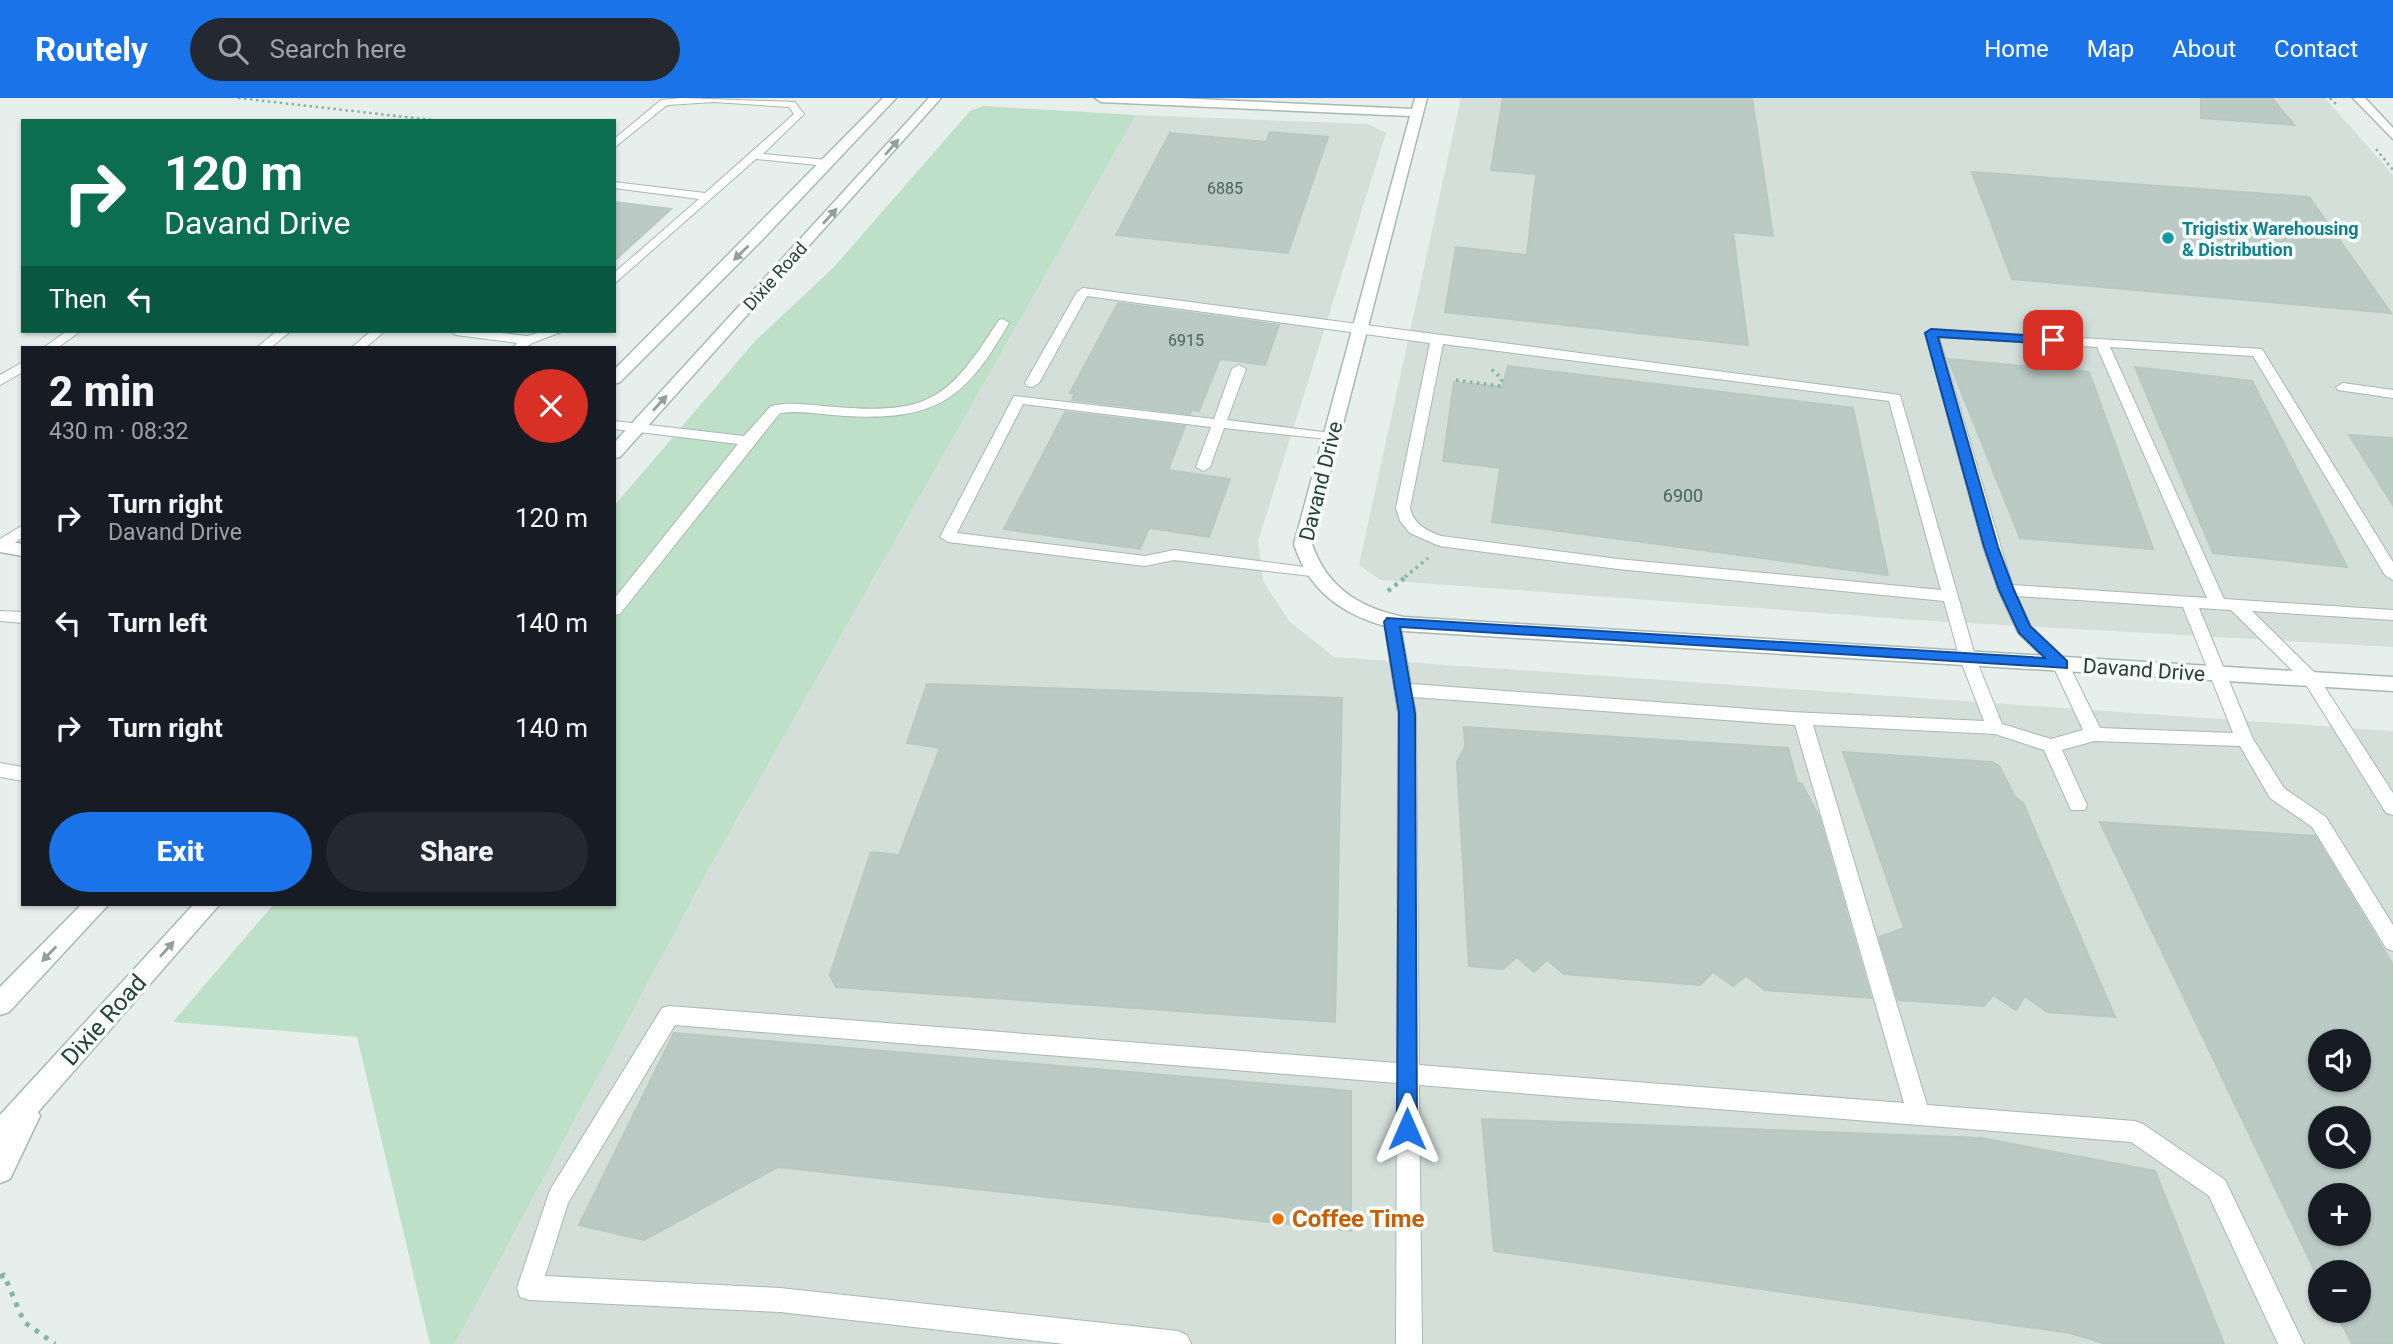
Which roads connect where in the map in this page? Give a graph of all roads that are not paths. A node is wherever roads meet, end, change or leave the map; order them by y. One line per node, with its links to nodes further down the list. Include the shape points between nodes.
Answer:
1 (890, 98): 10 (street, Dixie Road)
2 (935, 98): 36 (street, Dixie Road, one-way to 2)
3 (1101, 98): 6 (street)
4 (2360, 98): 7 (street)
5 (715, 99): 8 (lane, via 664,102); 9 (lane, via 792,104 799,114)
6 (1419, 105): 15 (street, Davand Drive)
7 (2390, 128)
8 (616, 143)
9 (754, 156): 10 (lane); 12 (lane)
10 (827, 163): 29 (street, Dixie Road, one-way to 29)
11 (616, 185): 12 (lane)
12 (708, 197): 13 (lane)
13 (616, 279)
14 (1003, 323): 38 (lane, via 982,363 947,397 876,415 776,409)
15 (1360, 329): 21 (lane); 31 (lane, via 1083,292); 37 (street, Davand Drive)
16 (72, 333): 24 (lane)
17 (282, 333): 25 (lane)
18 (376, 333): 26 (lane)
19 (466, 333): 23 (lane)
20 (553, 333): 23 (lane)
21 (1437, 340): 47 (lane, via 1895,398); 47 (lane, via 1403,508 1405,521 1417,533 1449,542 1618,564)
22 (2102, 343): 45 (lane, via 2257,352); 46 (lane, via 1931,333); 49 (lane)
23 (523, 344)
24 (51, 346)
25 (265, 346)
26 (360, 346)
27 (21, 367): 30 (lane)
28 (1239, 369): 34 (lane)
29 (616, 377)
30 (0, 381)
31 (1032, 383)
32 (2343, 387): 33 (lane)
33 (2393, 394)
34 (1219, 423): 37 (lane); 40 (lane); 44 (lane, via 1018,399 948,537 1145,561 1174,555)
35 (616, 425): 36 (lane)
36 (636, 429): 38 (lane); 39 (street, Dixie Road)
37 (1331, 437): 44 (street, Davand Drive, via 1303,544)
38 (748, 441): 51 (lane)
39 (616, 451)
40 (1203, 467)
41 (21, 531): 42 (lane)
42 (1, 546): 43 (street)
43 (21, 550)
44 (1313, 573): 55 (street, Davand Drive, via 1348,606)
45 (2393, 575)
46 (2006, 590): 48 (lane); 57 (lane, via 2024,629)
47 (1952, 596): 56 (lane)
48 (2189, 602): 49 (lane); 58 (lane)
49 (2218, 604): 50 (lane)
50 (2236, 605): 54 (lane); 59 (lane)
51 (616, 607)
52 (0, 616): 53 (lane)
53 (21, 618)
54 (2390, 619)
55 (1392, 622): 56 (street, Davand Drive); 61 (lane)
56 (1968, 659): 57 (street, Davand Drive); 63 (lane)
57 (2061, 665): 58 (street, Davand Drive); 64 (lane)
58 (2221, 675): 59 (street, Davand Drive); 65 (lane)
59 (2311, 679): 60 (street, Davand Drive); 70 (lane)
60 (2393, 684)
61 (1403, 690): 62 (lane); 75 (lane, via 1407,713)
62 (1802, 719): 63 (lane); 77 (lane)
63 (1995, 728): 66 (lane)
64 (2094, 734): 65 (lane); 66 (lane)
65 (2245, 740): 73 (lane, via 2277,793 2319,822)
66 (2051, 746): 69 (lane)
67 (0, 770): 68 (lane)
68 (21, 774)
69 (2078, 805)
70 (2393, 808)
71 (95, 906): 74 (street, one-way to 74)
72 (206, 906): 76 (street, Dixie Road, one-way to 72)
73 (2393, 942)
74 (0, 1004)
75 (1407, 1075): 77 (lane); 80 (lane, via 669,1015 558,1198 529,1288 780,1300); 81 (lane)
76 (40, 1091): 78 (street, Dixie Road); 79 (street)
77 (1919, 1115): 82 (lane, via 2135,1132 2217,1188)
78 (0, 1135)
79 (0, 1170)
80 (1178, 1344)
81 (1409, 1344)
82 (2291, 1344)

